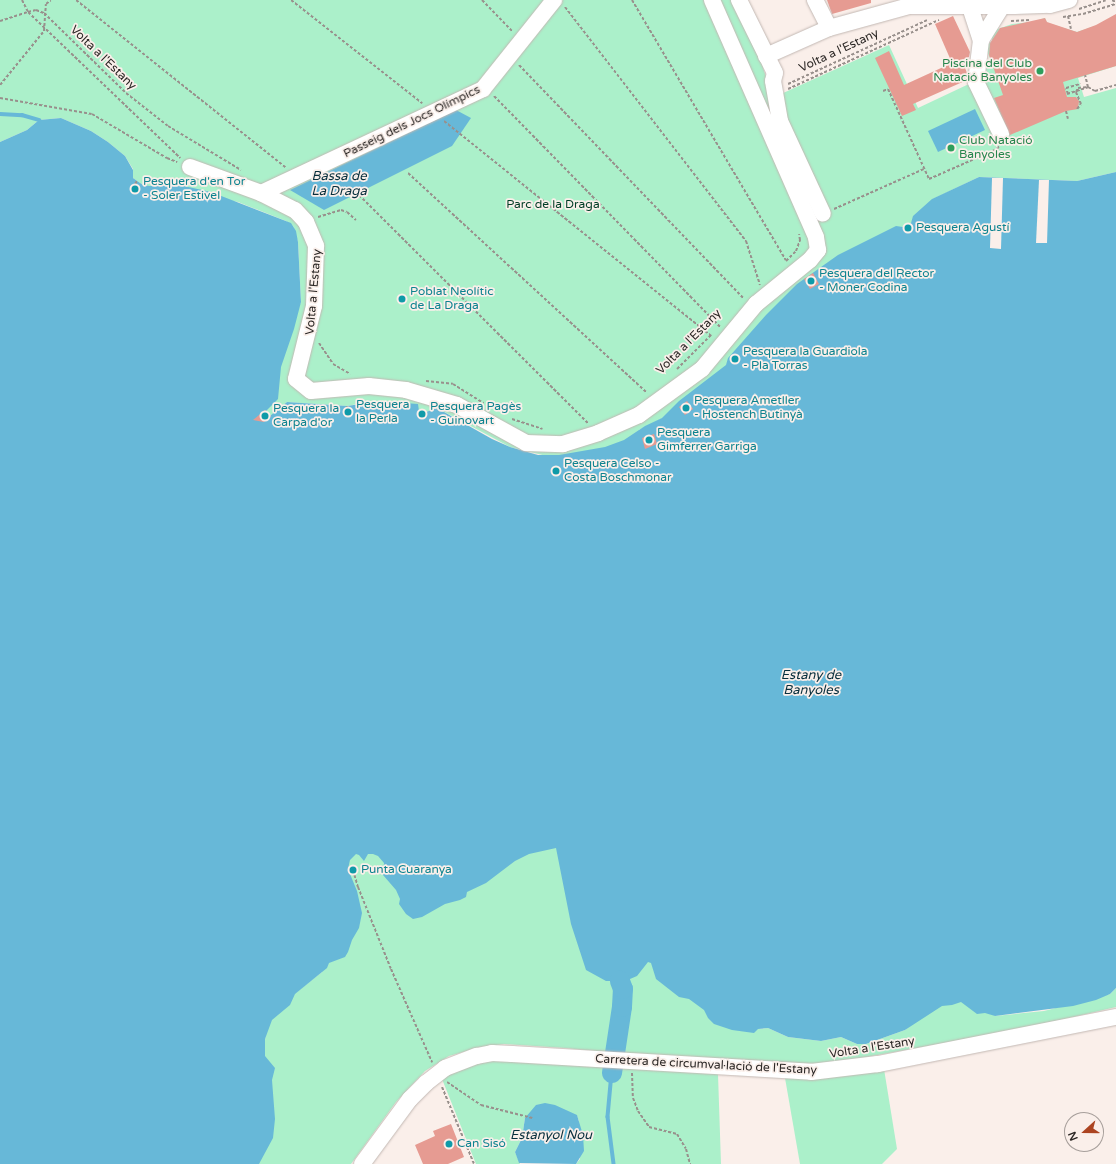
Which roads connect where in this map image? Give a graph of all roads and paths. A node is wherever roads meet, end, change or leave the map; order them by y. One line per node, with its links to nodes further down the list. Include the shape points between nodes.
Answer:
1 (22, 0): 18 (path)
2 (52, 0): 19 (path, via 46,4)
3 (76, 0): 51 (path)
4 (291, 0): 43 (path)
5 (482, 0): 28 (path)
6 (632, 0): 60 (path)
7 (712, 0): 60 (street, via 816,237 818,250 810,260)
8 (739, 0): 30 (street)
9 (815, 0): 25 (street)
10 (1106, 0): 16 (path)
11 (1112, 0): 12 (path)
12 (1116, 2)
13 (559, 3): 28 (street, Passeig dels Jocs Olímpics); 62 (path, via 746,241)
14 (906, 3): 17 (street); 25 (street)
15 (1008, 4): 16 (street); 17 (street); 27 (street)
16 (1073, 5)
17 (970, 7): 27 (street)
18 (28, 12): 19 (path, via 36,10); 23 (path); 24 (path)
19 (44, 13): 24 (path); 49 (path, Volta a l'Estany, via 126,93 168,126)
20 (1068, 16): 26 (path)
21 (932, 18): 39 (path, Volta a l'Estany)
22 (940, 20): 39 (path, Volta a l'Estany)
23 (0, 21)
24 (44, 25): 33 (path, via 44,31); 47 (path)
25 (829, 28): 30 (street)
26 (1071, 29)
27 (981, 40): 45 (street, via 976,82)
28 (522, 41): 29 (street, Passeig dels Jocs Olímpics)
29 (509, 56): 35 (street, Passeig dels Jocs Olímpics); 62 (path)
30 (766, 56): 39 (street, via 775,73)
31 (1085, 75): 36 (path)
32 (1080, 84): 38 (path, via 1066,88 1067,94)
33 (0, 85)
34 (1116, 85): 36 (path, via 1095,90)
35 (485, 86): 43 (street, Passeig dels Jocs Olímpics); 63 (path)
36 (1088, 87): 38 (path, via 1078,88)
37 (883, 91): 48 (path, via 888,89)
38 (1076, 92): 41 (path, via 1081,104)
39 (775, 93): 56 (street, via 780,121)
40 (0, 98): 46 (path, via 92,114)
41 (1077, 109)
42 (1066, 111): 44 (path)
43 (436, 115): 51 (street, Passeig dels Jocs Olímpics); 63 (path)
44 (1068, 119)
45 (1000, 139): 48 (path, via 997,149 929,179)
46 (167, 158)
47 (190, 167): 54 (street)
48 (924, 169): 56 (path)
49 (245, 173)
50 (408, 173): 68 (path)
51 (297, 176): 54 (street, Passeig dels Jocs Olímpics)
52 (137, 181): 53 (path)
53 (135, 184)
54 (261, 193): 57 (street)
55 (360, 195): 74 (path)
56 (823, 214)
57 (315, 219): 58 (path, via 341,210); 76 (street, via 314,306 296,379 311,391 369,386 406,390 457,406 526,443 563,444)
58 (356, 220)
59 (798, 230): 60 (path, via 800,240)
60 (787, 267): 62 (street)
61 (765, 281): 62 (path)
62 (758, 297): 63 (street)
63 (721, 333): 65 (path, Volta a l'Estany); 68 (street, via 702,368)
64 (320, 337): 66 (path, Volta a l'Estany, via 319,344 333,364)
65 (673, 373)
66 (352, 375)
67 (419, 380): 70 (path, via 453,384)
68 (652, 395): 69 (path); 76 (street, via 639,415)
69 (641, 396)
70 (486, 404)
71 (347, 406): 72 (path)
72 (348, 410)
73 (506, 416): 77 (path)
74 (587, 422): 75 (path); 76 (path); 76 (path)
75 (581, 424)
76 (596, 426)
77 (547, 431)
78 (353, 870): 81 (path, via 358,888)
79 (1116, 1017): 80 (street, Carretera de circumval·lació de l'Estany, via 837,1070 777,1071)
80 (629, 1061): 81 (street, Carretera de circumval·lació de l'Estany, via 492,1054 458,1062); 85 (path, via 633,1098 638,1111 648,1127 677,1134 686,1149)
81 (436, 1074): 82 (path, via 481,1105); 83 (street, Carretera de circumval·lació de l'Estany, via 410,1099); 84 (path)
82 (532, 1118)
83 (362, 1164)
84 (474, 1164)
85 (690, 1164)

